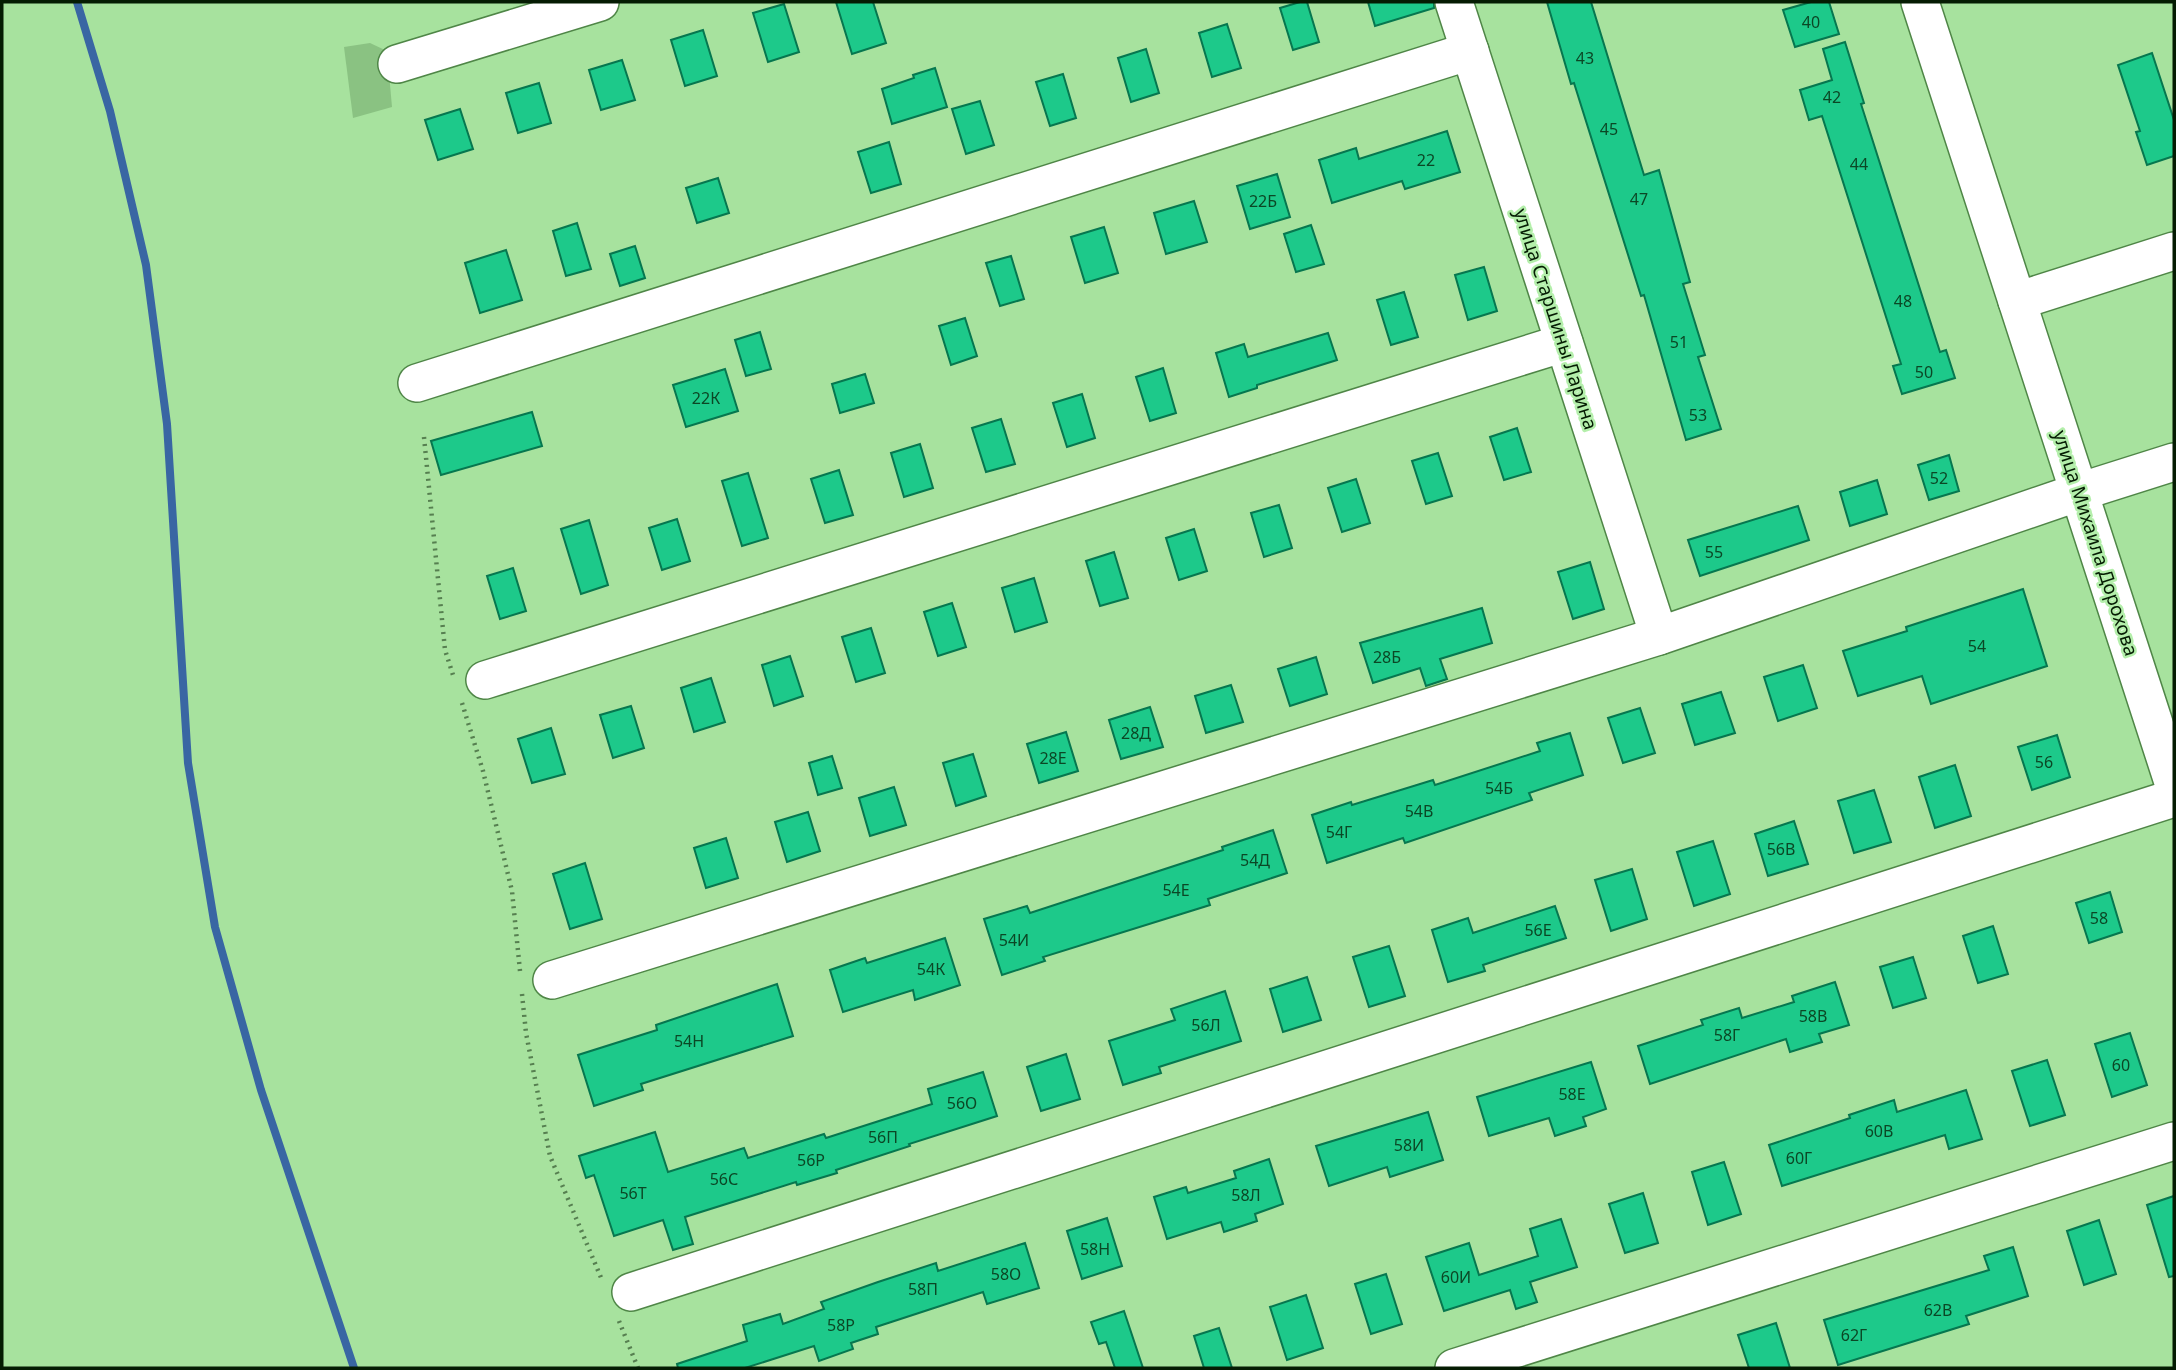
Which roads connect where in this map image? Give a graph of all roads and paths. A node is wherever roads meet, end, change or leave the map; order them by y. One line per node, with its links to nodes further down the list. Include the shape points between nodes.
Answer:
1 (600, 2): 5 (street)
2 (1454, 2): 4 (street, улица Старшины Ларина)
3 (1920, 2): 7 (street, улица Михаила Дорохова)
4 (1470, 51): 8 (street, улица Старшины Ларина); 9 (street)
5 (397, 64)
6 (2174, 251): 7 (street)
7 (2017, 301): 12 (street, улица Михаила Дорохова)
8 (1564, 343): 13 (street, улица Старшины Ларина); 14 (street)
9 (417, 383)
10 (424, 437): 14 (path, via 445,650)
11 (2174, 462): 12 (street)
12 (2079, 492): 13 (street); 15 (street, улица Михаила Дорохова)
13 (1659, 636): 17 (street)
14 (468, 689): 19 (path, via 512,891 526,1033 550,1156)
15 (2174, 785)
16 (2174, 798): 19 (street)
17 (552, 980)
18 (2174, 1141): 21 (street)
19 (617, 1297): 20 (path)
20 (638, 1368)
21 (1454, 1368)

